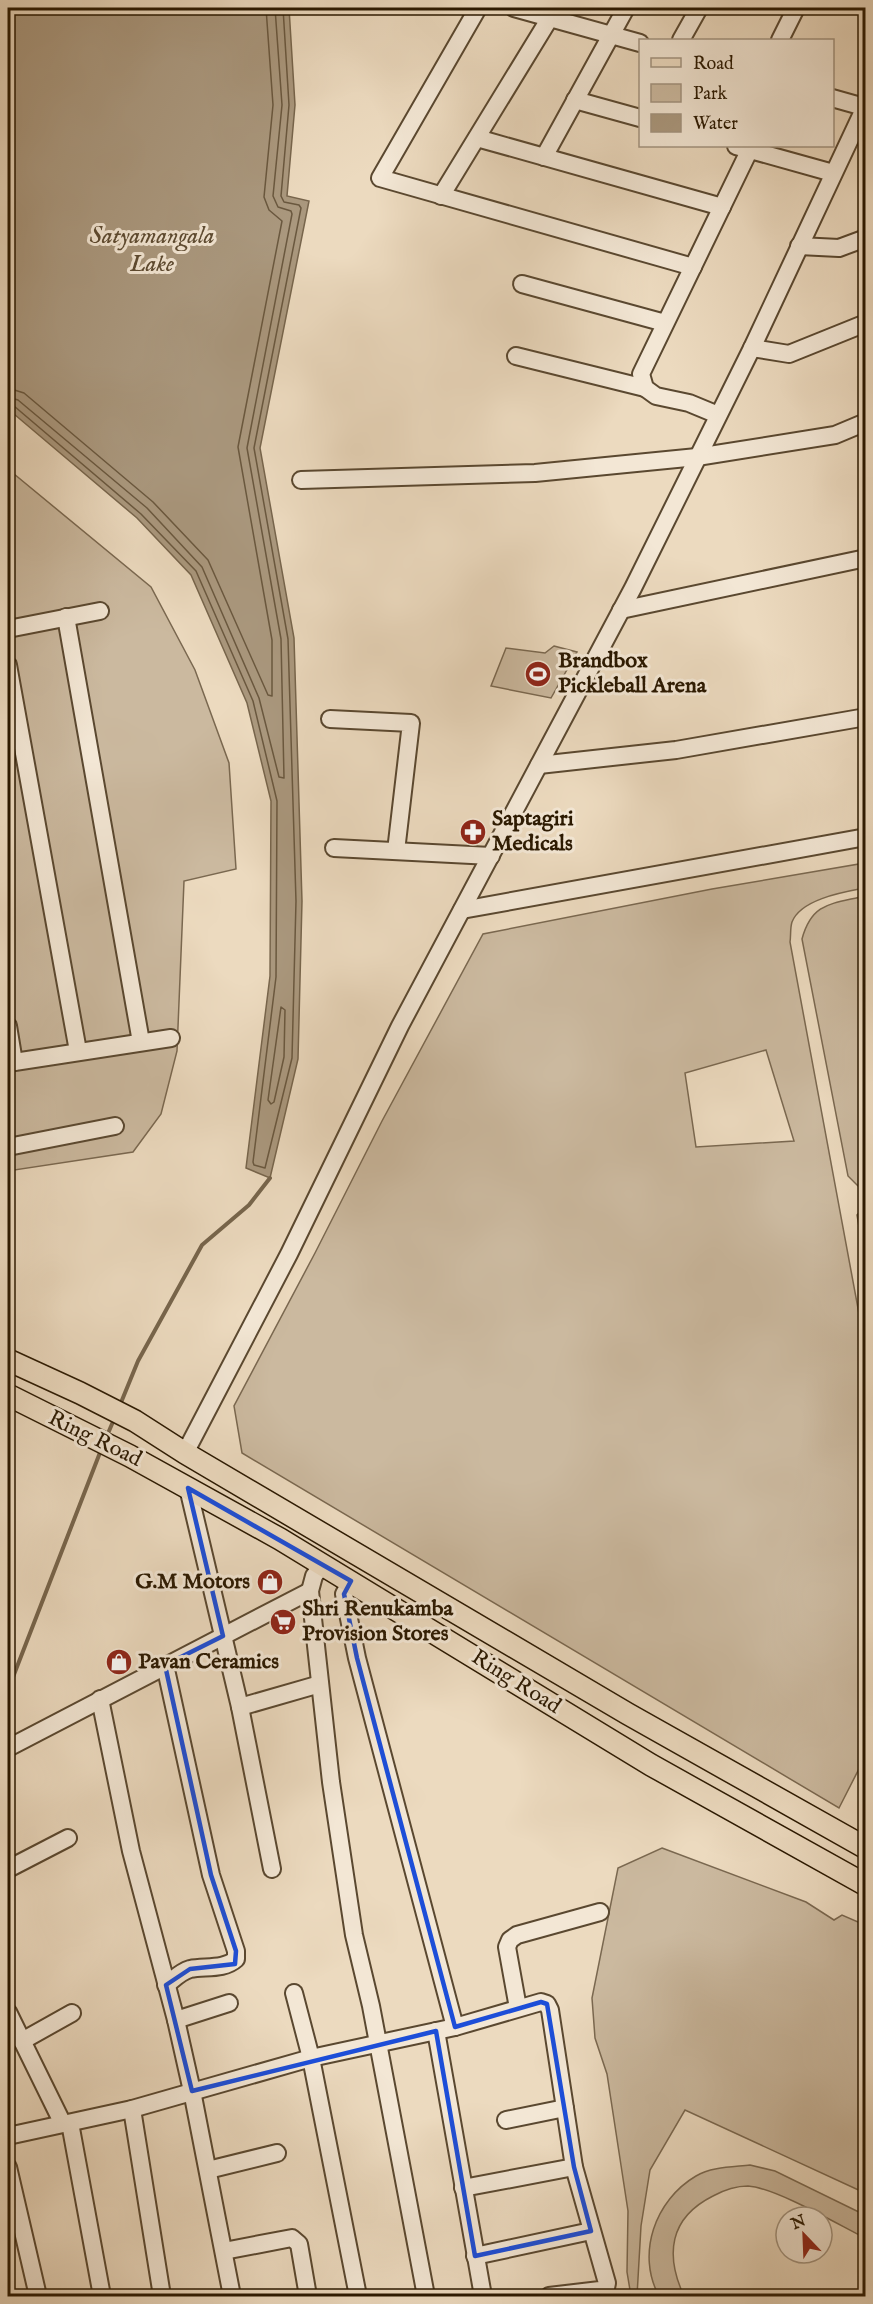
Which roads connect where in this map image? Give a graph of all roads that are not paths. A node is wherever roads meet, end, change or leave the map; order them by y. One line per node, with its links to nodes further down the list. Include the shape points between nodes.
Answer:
1 (478, 8): 19 (street, via 380,178)
2 (514, 8): 6 (street)
3 (626, 8): 7 (street)
4 (699, 8): 8 (street)
5 (796, 8): 9 (street)
6 (553, 13): 7 (street); 15 (street)
7 (611, 35): 10 (street); 12 (street)
8 (682, 39)
9 (780, 39)
10 (639, 43)
11 (834, 98): 13 (street)
12 (575, 100): 14 (street); 17 (street)
13 (865, 106): 18 (street)
14 (639, 118)
15 (477, 138): 17 (street); 19 (street)
16 (743, 148): 18 (street); 20 (street)
17 (544, 156): 20 (street)
18 (833, 173): 22 (street)
19 (441, 196): 23 (street)
20 (723, 207): 23 (street)
21 (866, 238): 22 (street, via 839,248)
22 (799, 246): 27 (street)
23 (693, 267): 25 (street)
24 (522, 284): 25 (street)
25 (665, 323): 29 (street, via 641,374)
26 (866, 323): 27 (street, via 789,354)
27 (752, 348): 30 (street)
28 (516, 356): 29 (street)
29 (645, 388): 30 (street, via 656,396)
30 (718, 415): 32 (street)
31 (866, 422): 32 (street, via 835,435)
32 (697, 457): 33 (street, via 525,474); 35 (street)
33 (301, 480)
34 (866, 558): 35 (street)
35 (621, 610): 42 (street)
36 (100, 611): 37 (street)
37 (66, 617): 38 (street); 50 (street)
38 (8, 628)
39 (8, 665): 51 (street)
40 (866, 717): 42 (street, via 676,750)
41 (330, 719): 45 (street, via 411,723)
42 (539, 765): 46 (street)
43 (866, 837): 47 (street)
44 (334, 848): 45 (street)
45 (396, 851): 46 (street)
46 (491, 856): 47 (street)
47 (462, 910): 57 (street)
48 (8, 1026): 52 (street)
49 (171, 1038): 50 (street)
50 (141, 1042): 51 (street)
51 (78, 1051): 52 (street)
52 (11, 1063)
53 (115, 1126): 54 (street)
54 (8, 1147)
55 (8, 1360): 57 (main road, Ring Road, via 135,1421)
56 (8, 1395): 58 (main road, Ring Road)
57 (185, 1453): 58 (main road); 69 (main road, Ring Road, via 618,1708)
58 (180, 1483): 59 (main road, Ring Road); 62 (street)
59 (323, 1564): 60 (main road, Ring Road); 61 (street)
60 (351, 1581): 72 (main road, Ring Road, via 651,1765); 81 (street, via 344,1594 357,1658)
61 (310, 1591): 62 (street); 64 (street)
62 (223, 1635): 63 (street); 66 (street)
63 (165, 1665): 65 (street); 74 (street, via 211,1875 236,1951 236,1959 230,1964 190,1969)
64 (320, 1684): 66 (street); 84 (street, via 354,1935)
65 (100, 1699): 67 (street); 74 (street, via 131,1851)
66 (240, 1707): 71 (street)
67 (8, 1748)
68 (68, 1838): 70 (street)
69 (866, 1848)
70 (8, 1869)
71 (272, 1869)
72 (866, 1885)
73 (600, 1912): 77 (street, via 510,1940 507,1947)
74 (166, 1985): 80 (street)
75 (294, 1993): 85 (street)
76 (229, 2003): 80 (street)
77 (518, 2008): 81 (street); 87 (street, via 541,2002 550,2010)
78 (8, 2012): 83 (street)
79 (72, 2013): 83 (street)
80 (176, 2020): 86 (street)
81 (455, 2027): 82 (street)
82 (436, 2031): 84 (street); 96 (street)
83 (22, 2041): 90 (street)
84 (378, 2045): 85 (street); 106 (street)
85 (311, 2058): 86 (street); 105 (street)
86 (192, 2091): 88 (street); 95 (street)
87 (565, 2108): 89 (street); 94 (street)
88 (132, 2109): 90 (street); 102 (street)
89 (506, 2120)
90 (67, 2123): 91 (street); 101 (street)
91 (8, 2136)
92 (277, 2153): 95 (street)
93 (8, 2167): 100 (street)
94 (574, 2167): 96 (street); 97 (street)
95 (208, 2170): 98 (street)
96 (463, 2188): 99 (street)
97 (591, 2231): 99 (street); 108 (street, via 604,2268 606,2288)
98 (224, 2251): 103 (street); 104 (street, via 296,2240)
99 (475, 2256): 107 (street)
100 (38, 2296)
101 (102, 2296)
102 (162, 2296)
103 (232, 2296)
104 (308, 2296)
105 (358, 2296)
106 (426, 2296)
107 (483, 2296)
108 (549, 2296)

